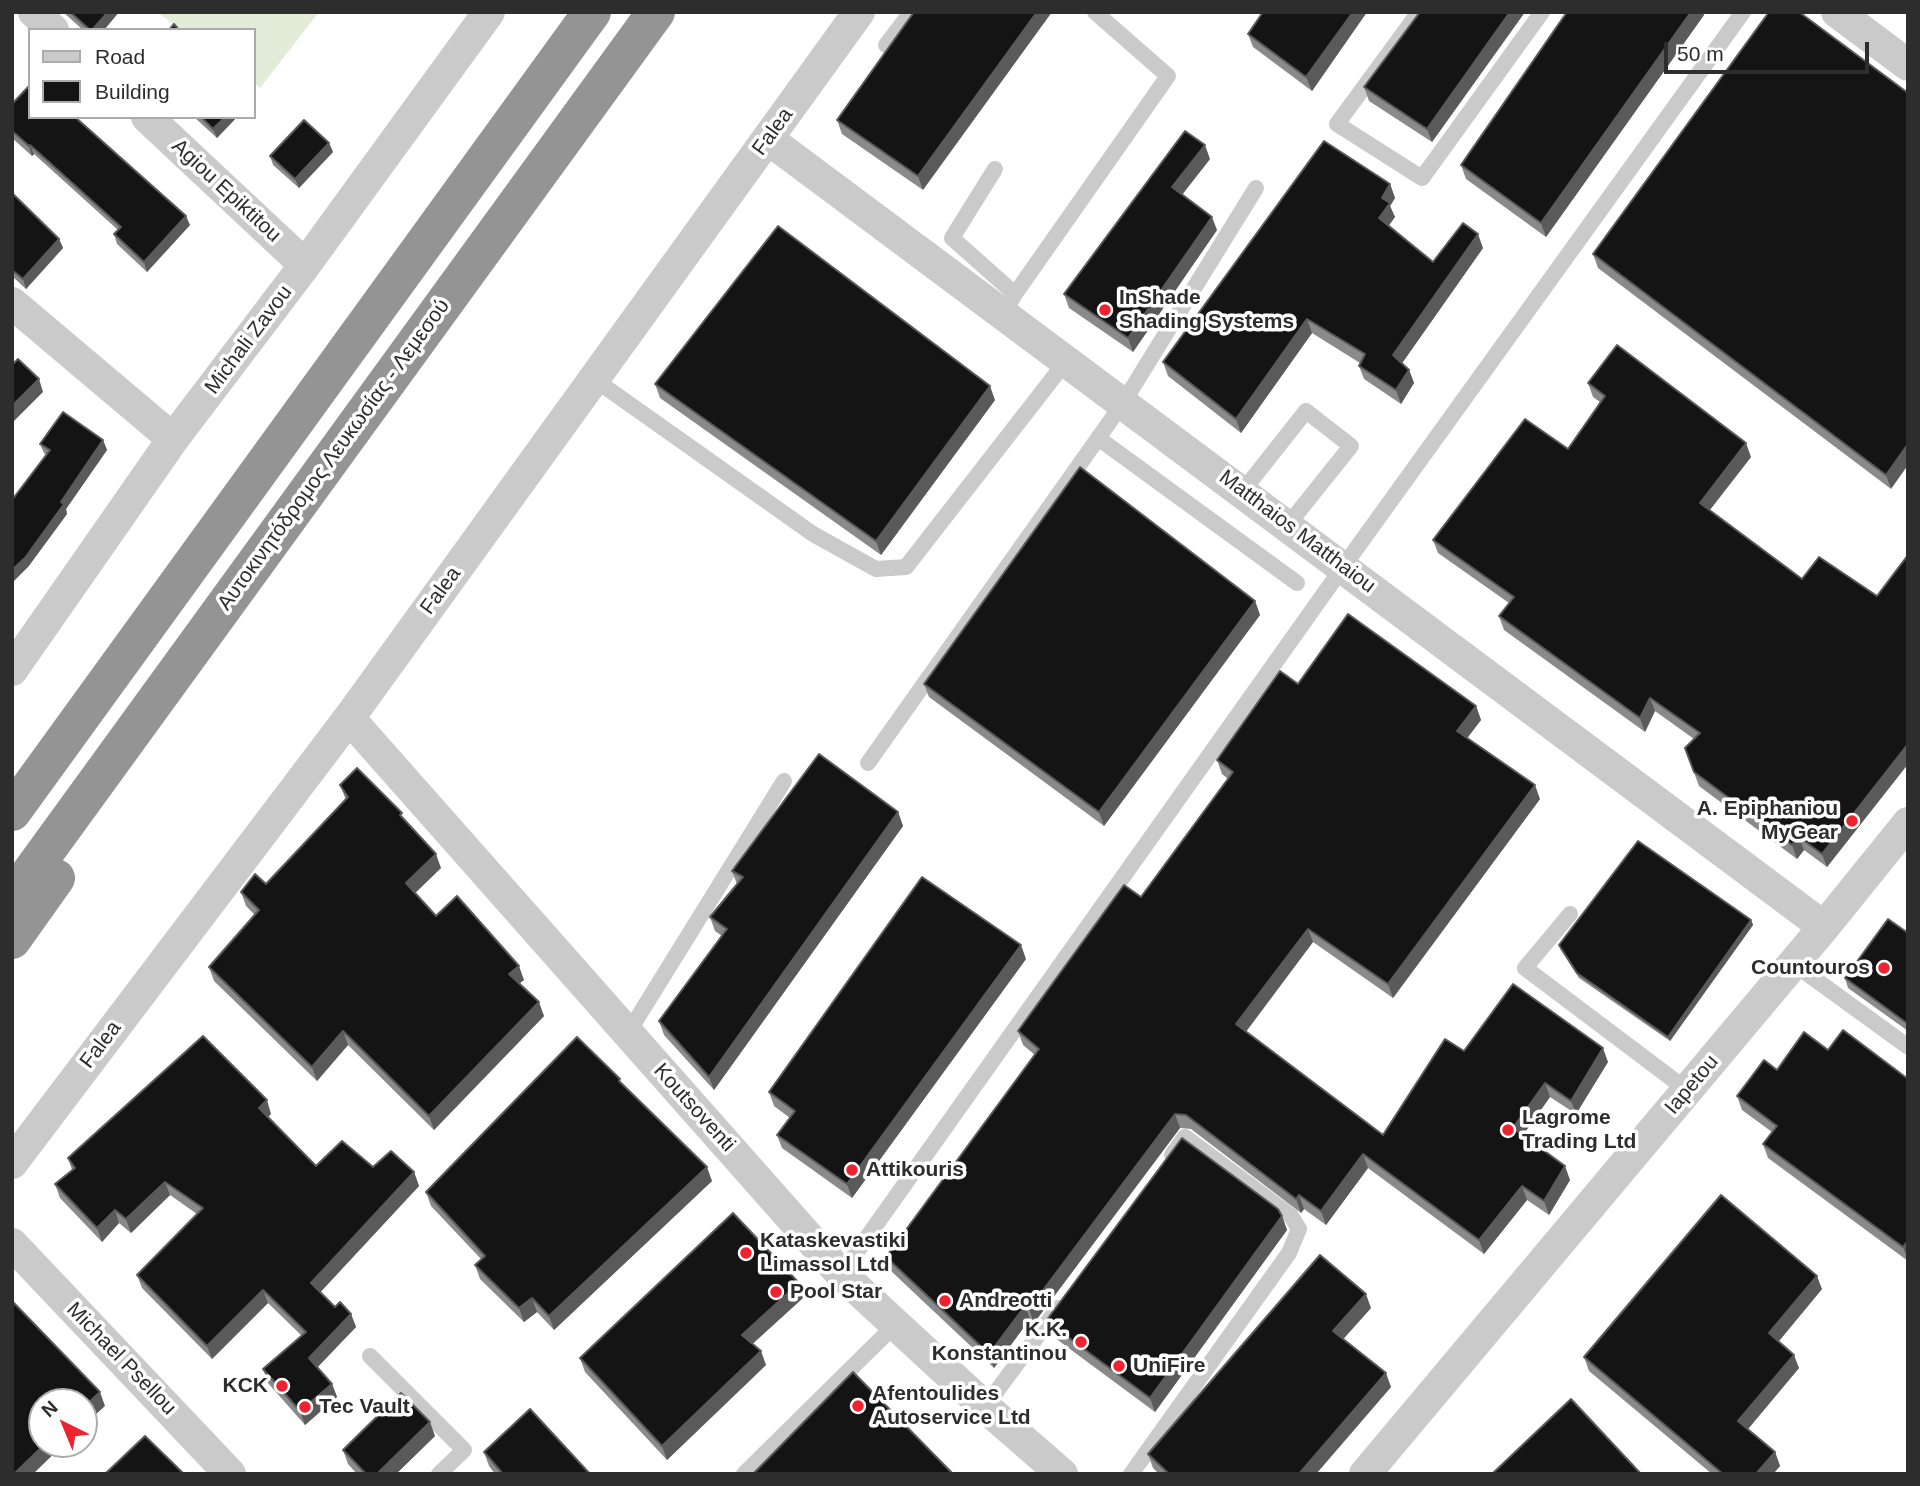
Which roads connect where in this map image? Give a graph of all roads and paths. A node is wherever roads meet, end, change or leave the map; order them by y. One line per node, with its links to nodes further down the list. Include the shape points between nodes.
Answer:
1 (34, 12): 12 (street)
2 (592, 12): 36 (highway)
3 (656, 12): 19 (highway, Αυτοκινητόδρομος Λευκωσίας - Λεμεσού)
4 (859, 12): 16 (street, Falea)
5 (911, 12): 13 (lane)
6 (1095, 12): 22 (lane, via 1168,76)
7 (1419, 12): 8 (lane, via 1337,124 1422,178)
8 (1542, 12)
9 (1743, 12): 30 (lane)
10 (1837, 12): 14 (street)
11 (488, 13): 20 (street, Michali Zavou)
12 (51, 28)
13 (886, 45)
14 (1908, 65)
15 (149, 119): 20 (street, Agiou Epiktitou)
16 (768, 139): 22 (street, Matthaios Matthaiou); 24 (street, Falea)
17 (995, 169): 22 (lane, via 951,238)
18 (1256, 188): 25 (lane)
19 (499, 229): 38 (highway, Αυτοκινητόδρομος Λευκωσίας - Λεμεσού); 41 (highway, via 387,405)
20 (305, 265): 27 (street, Michali Zavou)
21 (12, 303): 27 (street)
22 (1009, 304): 23 (street, Matthaios Matthaiou)
23 (1067, 360): 24 (lane, via 906,567 876,569 813,534); 25 (street, Matthaios Matthaiou)
24 (594, 379): 33 (street, Falea)
25 (1123, 403): 26 (lane); 28 (street, Matthaios Matthaiou)
26 (1098, 438): 31 (lane); 34 (lane)
27 (173, 439): 32 (street, Michali Zavou)
28 (1242, 492): 29 (street, Matthaios Matthaiou); 29 (lane, via 1306,411 1351,446)
29 (1287, 526): 30 (street, Matthaios Matthaiou)
30 (1343, 567): 40 (street, Matthaios Matthaiou); 49 (lane)
31 (1297, 583)
32 (12, 670)
33 (349, 718): 43 (street, Koutsoventi); 46 (street, Falea)
34 (868, 763)
35 (783, 781): 43 (lane)
36 (12, 813)
37 (1908, 823): 40 (street, Iapetou)
38 (12, 898)
39 (1570, 914): 45 (lane, via 1525,968)
40 (1824, 927): 42 (street, Iapetou)
41 (12, 940)
42 (1794, 964): 44 (lane); 45 (street, Iapetou)
43 (628, 1033): 49 (street, Koutsoventi)
44 (1907, 1046)
45 (1687, 1090): 59 (street, Iapetou)
46 (12, 1163)
47 (1161, 1170): 58 (lane, via 1185,1137 1291,1216 1299,1229 1289,1253)
48 (12, 1244): 54 (street, Michael Psellou)
49 (841, 1274): 51 (street, Koutsoventi)
50 (1065, 1299): 53 (lane)
51 (896, 1324): 53 (street, Koutsoventi); 56 (lane)
52 (370, 1356): 55 (lane, via 464,1450)
53 (985, 1407): 57 (street, Koutsoventi)
54 (230, 1474)
55 (439, 1474)
56 (744, 1474)
57 (1062, 1474)
58 (1131, 1474)
59 (1365, 1474)

